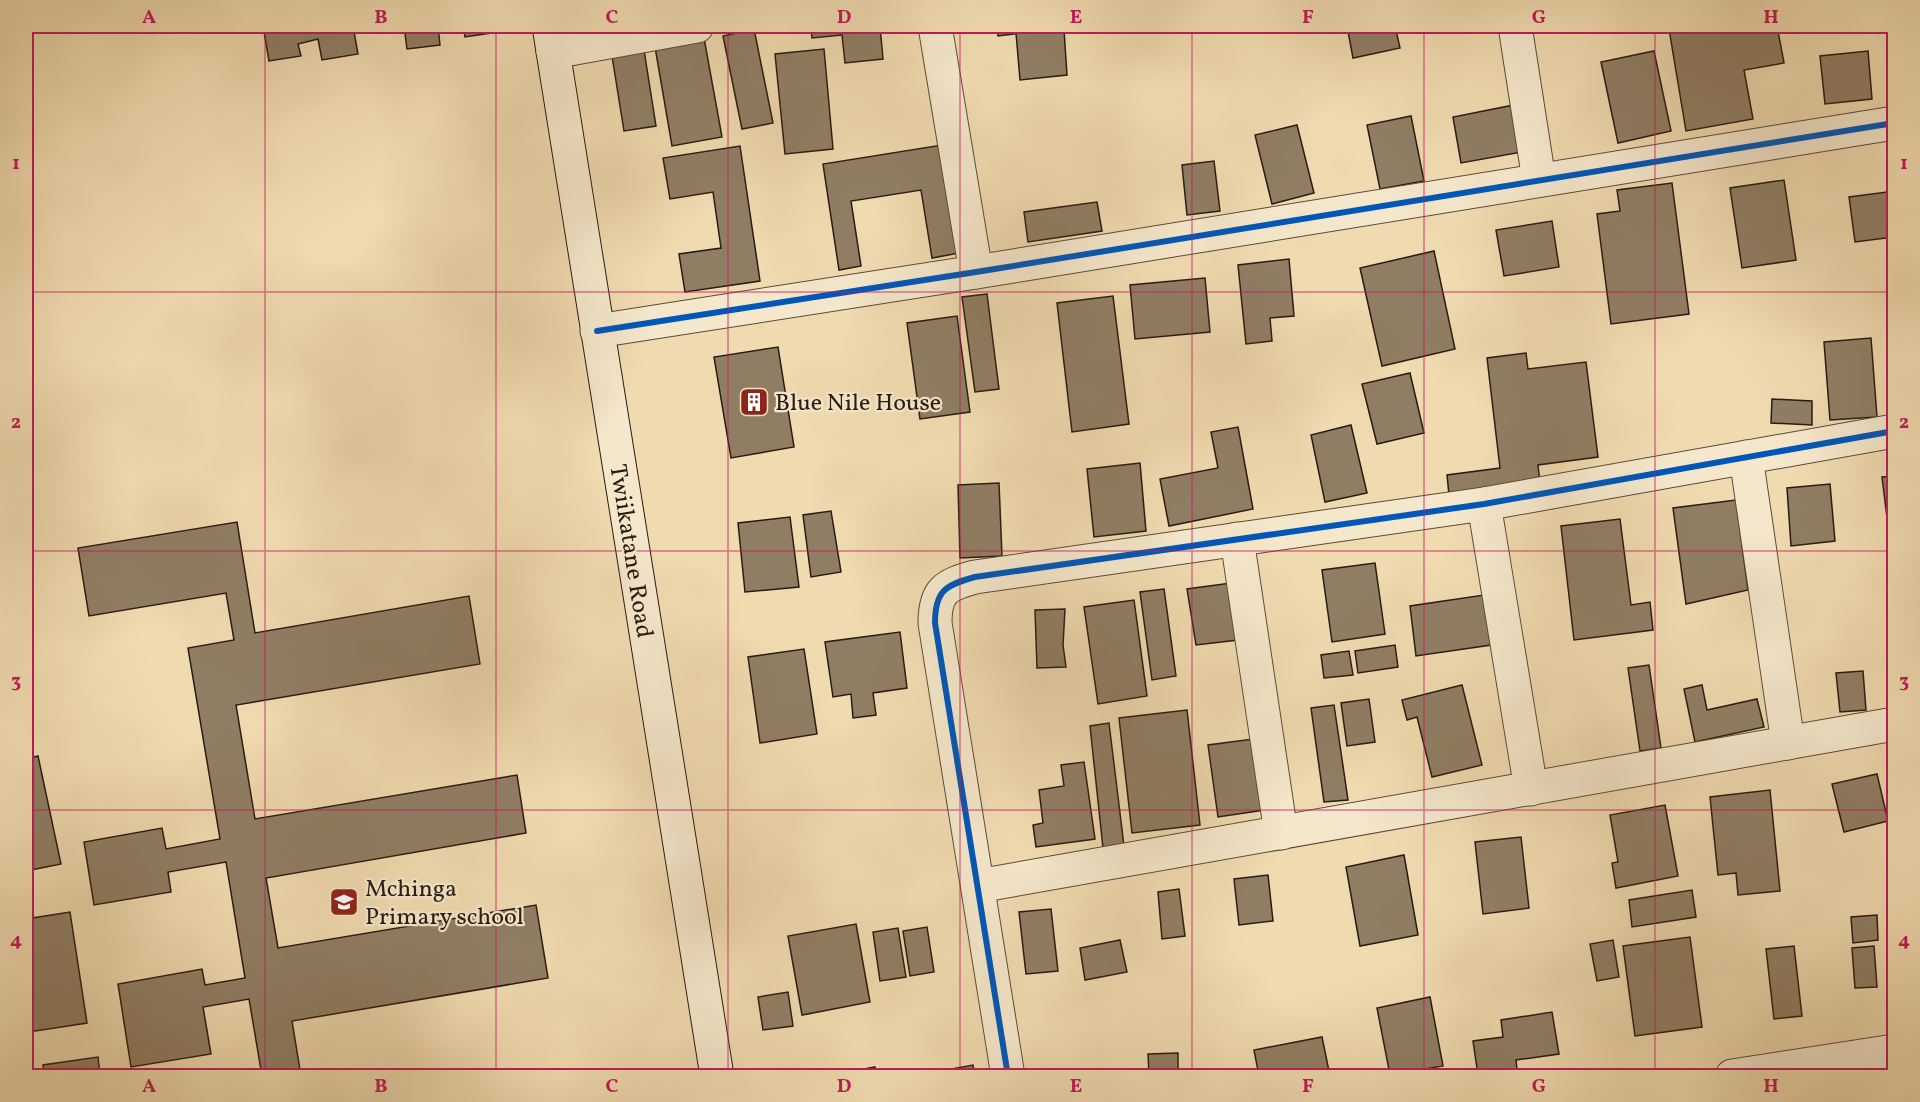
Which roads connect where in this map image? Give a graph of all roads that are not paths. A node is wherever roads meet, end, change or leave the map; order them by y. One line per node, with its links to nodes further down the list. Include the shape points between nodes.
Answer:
1 (697, 26): 4 (street)
2 (935, 26): 7 (street)
3 (1515, 26): 6 (street)
4 (551, 39): 8 (street, Twiikatane Road)
5 (1894, 123): 6 (street)
6 (1539, 180): 7 (street)
7 (976, 272): 8 (street)
8 (597, 331): 19 (street, Twiikatane Road)
9 (1894, 431): 10 (street)
10 (1746, 456): 11 (street); 14 (street)
11 (1484, 504): 12 (street); 15 (street)
12 (1237, 539): 16 (street); 17 (street, via 975,577 955,582 940,593 935,623)
13 (1894, 724): 14 (street)
14 (1788, 743): 15 (street)
15 (1531, 789): 16 (street)
16 (1281, 833): 17 (street)
17 (978, 886): 20 (street)
18 (1894, 1051): 21 (street)
19 (717, 1077)
20 (1008, 1077)
21 (1732, 1077)

